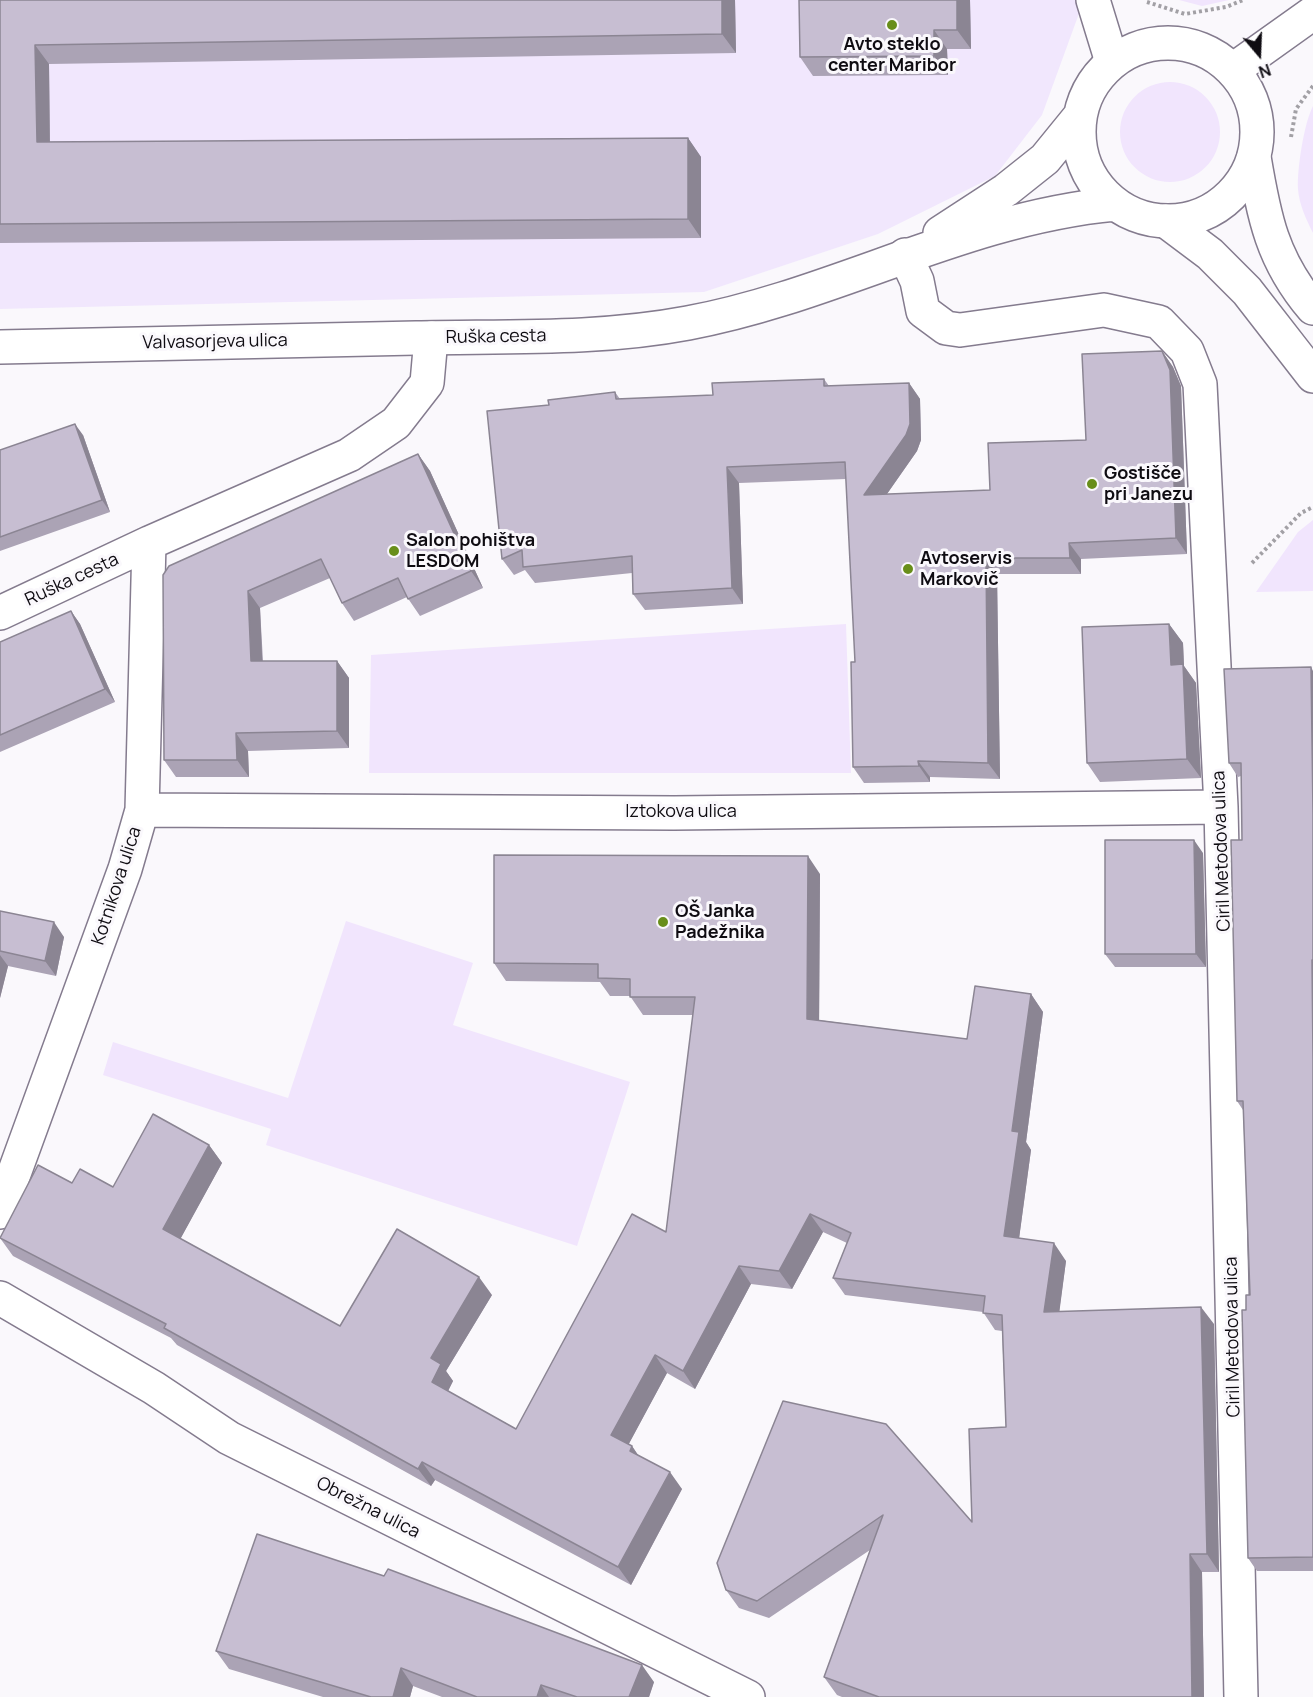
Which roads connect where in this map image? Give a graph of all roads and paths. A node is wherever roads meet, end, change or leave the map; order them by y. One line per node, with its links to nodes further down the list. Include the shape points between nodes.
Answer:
1 (1093, 0): 5 (street)
2 (1243, 0): 3 (path, via 1185,14)
3 (1147, 2)
4 (1313, 13): 6 (street)
5 (1112, 62): 6 (street, via 1152,43 1174,43 1196,46); 7 (street, via 1097,77)
6 (1233, 70): 8 (street, via 1257,119)
7 (1080, 116): 9 (street, via 1082,158 1091,177); 11 (street, via 1045,159 1006,190)
8 (1254, 157): 10 (street, via 1246,175 1221,204 1186,219); 12 (street, via 1262,204 1281,263)
9 (1115, 204): 10 (street, via 1131,213); 11 (street, via 1066,208 1020,219)
10 (1166, 221): 15 (street, via 1210,254 1246,291)
11 (906, 255): 13 (street, Ruška cesta, via 788,296 689,323 585,336); 18 (street, Ciril Metodova ulica, via 917,280 923,311 946,328 960,330 1104,310 1159,322 1187,351 1200,384)
12 (1313, 308)
13 (431, 338): 14 (street, Valvasorjeva ulica); 16 (street, Ruška cesta, via 427,383 396,423 349,455)
14 (0, 347)
15 (1313, 376)
16 (149, 543): 17 (street, Ruška cesta); 19 (street, Kotnikova ulica)
17 (0, 613)
18 (1221, 807): 19 (street, Iztokova ulica, via 674,813); 23 (street, Ciril Metodova ulica)
19 (142, 810): 20 (street, Kotnikova ulica, via 114,901)
20 (0, 1212)
21 (0, 1298): 22 (street, Obrežna ulica, via 154,1388 229,1438)
22 (748, 1697)
23 (1241, 1697)

